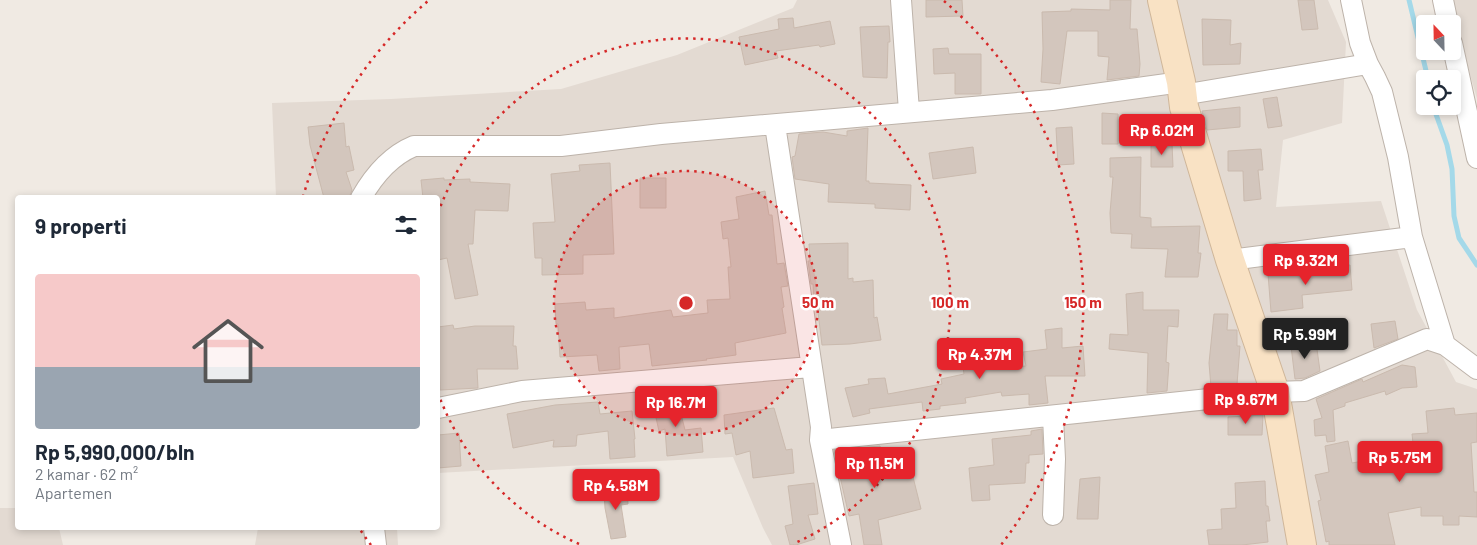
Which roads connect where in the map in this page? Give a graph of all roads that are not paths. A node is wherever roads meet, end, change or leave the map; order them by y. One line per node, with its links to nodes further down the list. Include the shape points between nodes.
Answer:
1 (901, 0): 9 (street)
2 (1162, 0): 8 (main road)
3 (1352, 0): 7 (street, via 1360,43)
4 (1443, 0): 5 (street)
5 (1446, 15)
6 (1456, 60): 11 (street)
7 (1368, 64): 8 (street); 13 (street, via 1376,77 1398,157)
8 (1181, 89): 9 (street); 14 (main road)
9 (909, 112): 10 (street)
10 (775, 125): 12 (street, via 561,146 414,146 403,150 381,169); 16 (street)
11 (1477, 158)
12 (363, 195)
13 (1412, 237): 14 (street); 15 (street)
14 (1230, 260): 18 (main road)
15 (1444, 345): 17 (street); 18 (street, via 1427,339 1304,390)
16 (811, 368): 19 (street, via 522,391); 21 (street, via 821,427)
17 (1477, 369)
18 (1275, 392): 20 (street); 26 (main road)
19 (440, 408)
20 (1053, 417): 21 (street); 22 (street)
21 (820, 440): 25 (street)
22 (1053, 515)
23 (374, 530): 24 (street)
24 (376, 545)
25 (840, 545)
26 (1302, 545)

